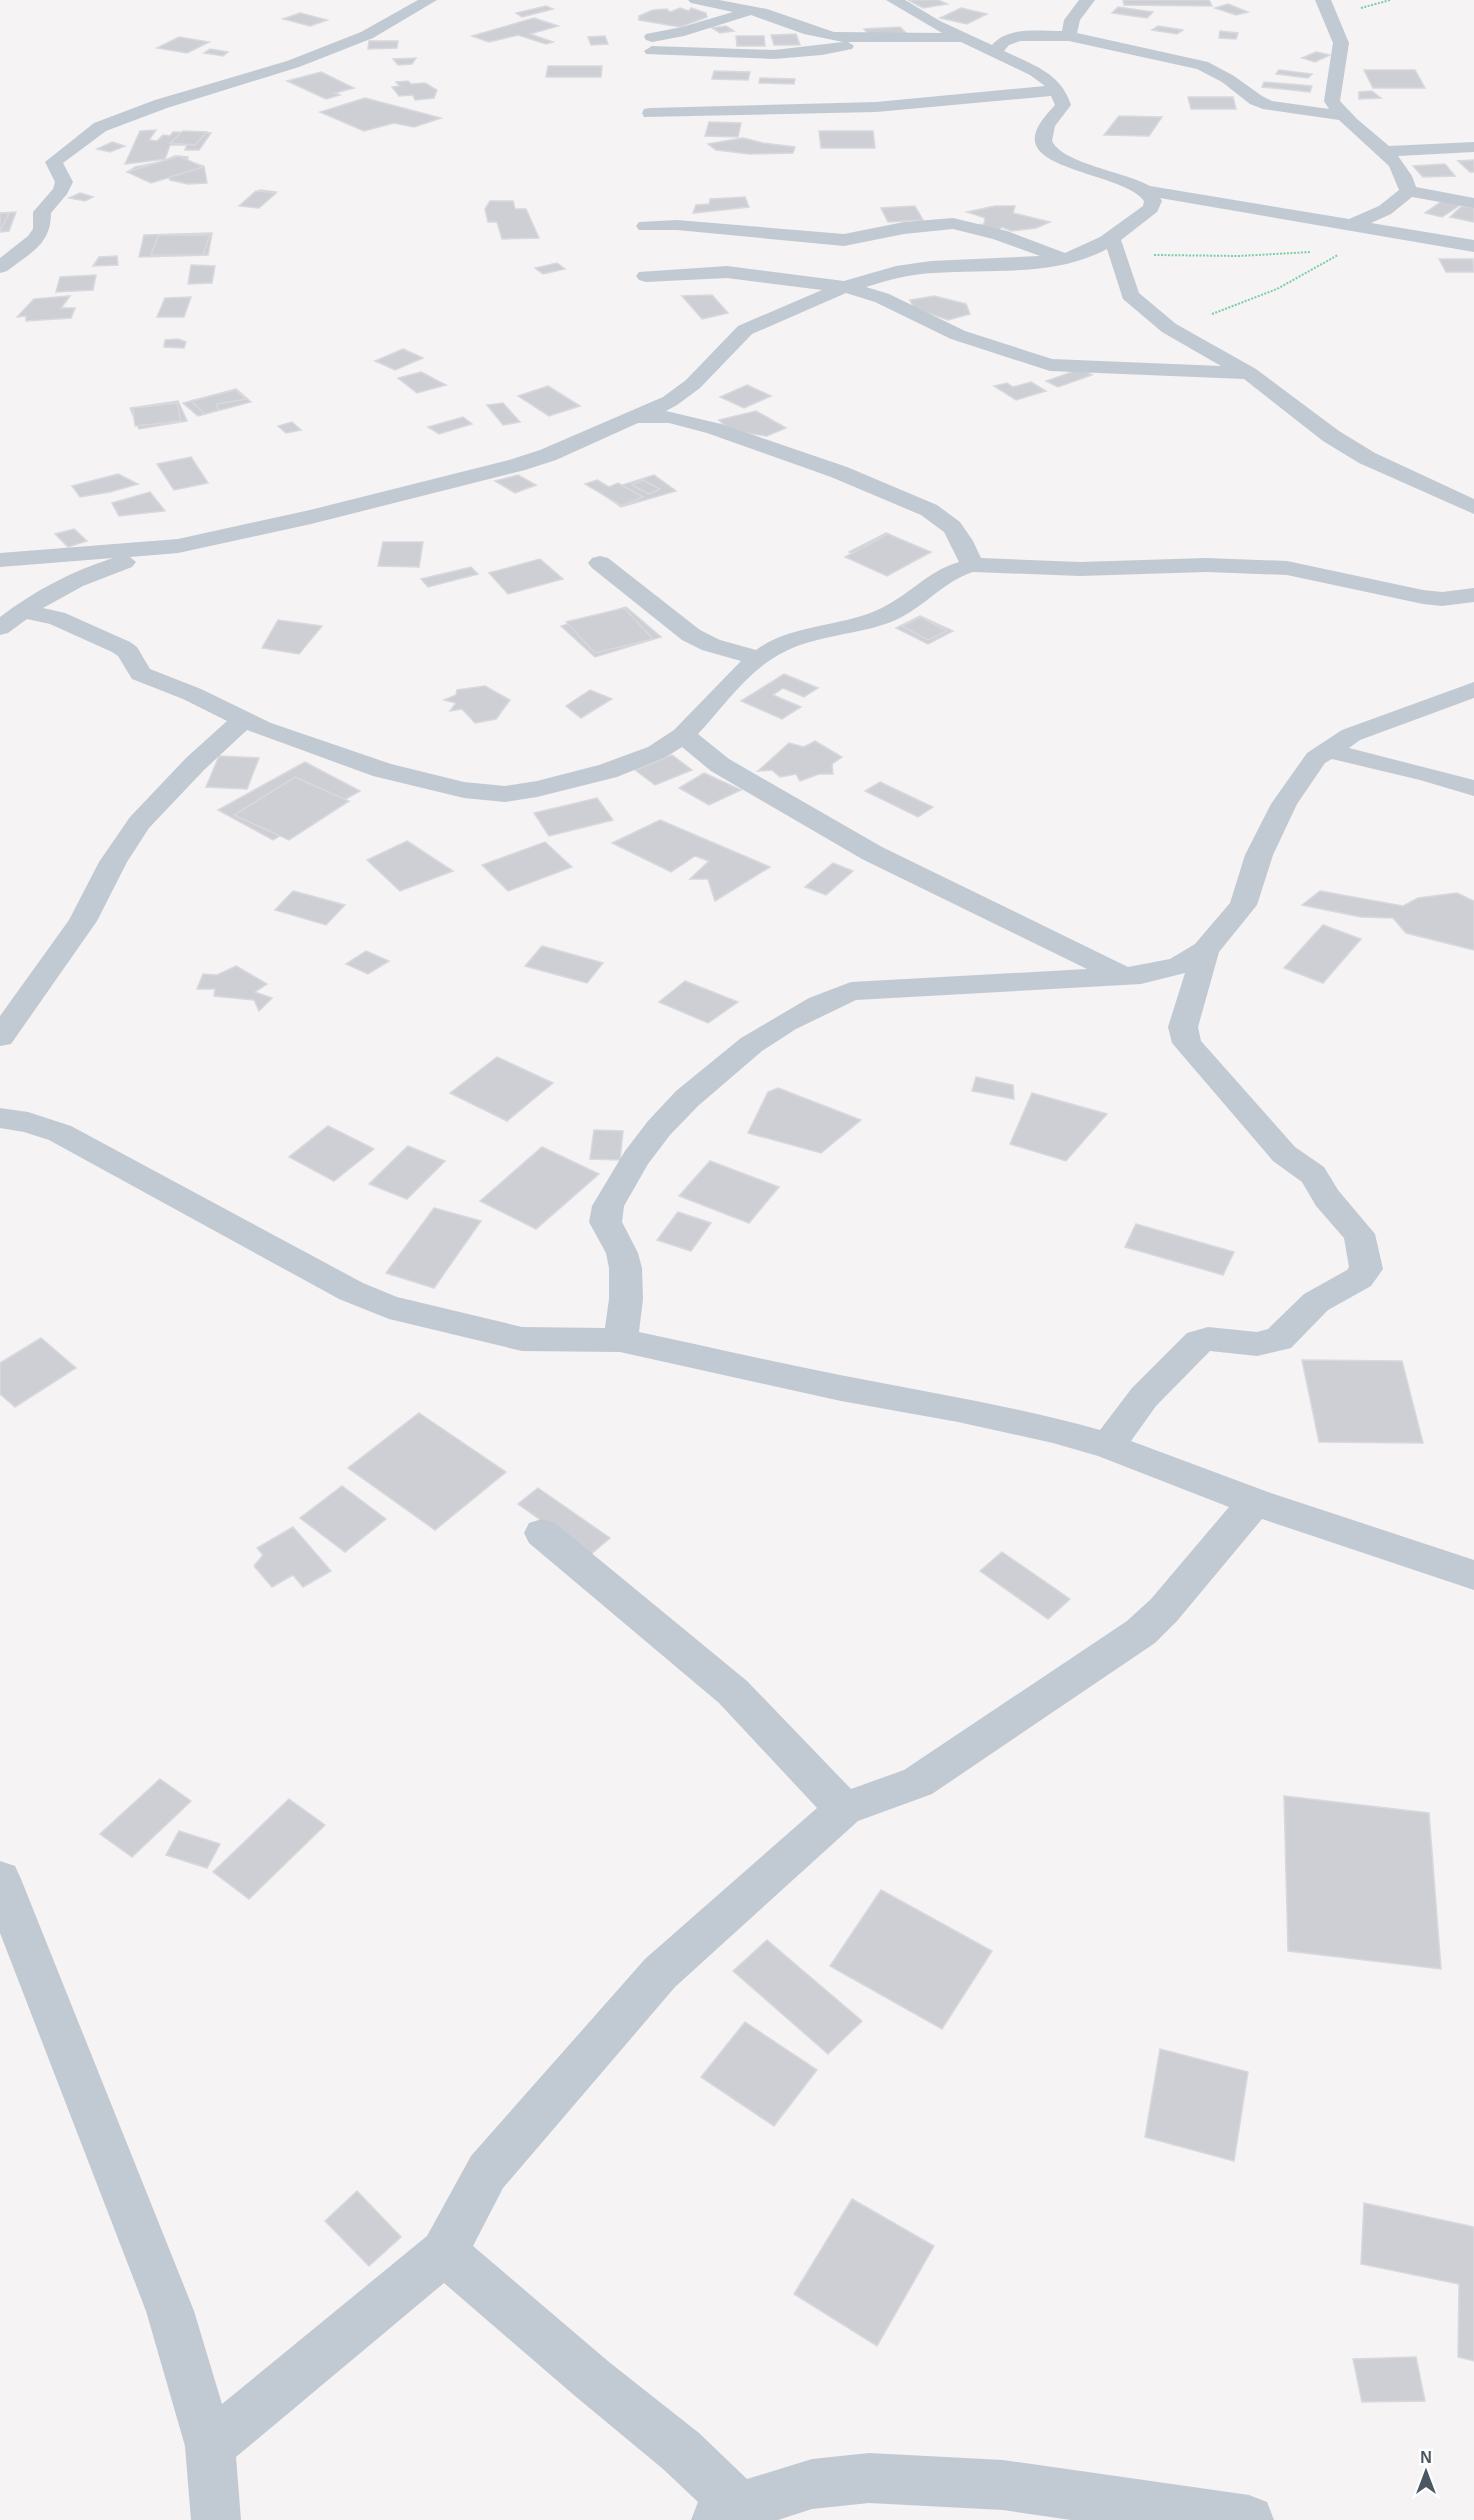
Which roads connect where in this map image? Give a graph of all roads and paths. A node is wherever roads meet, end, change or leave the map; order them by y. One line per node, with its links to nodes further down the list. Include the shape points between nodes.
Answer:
1 (429, 0): 25 (street, via 378,30 293,64 161,104 100,128 54,162 64,182 42,213 42,229 35,240)
2 (696, 0): 6 (street)
3 (894, 0): 8 (street)
4 (1087, 0): 7 (street, via 1072,20)
5 (1323, 0): 13 (street, via 1341,43 1332,100)
6 (750, 11): 9 (street, via 825,36); 9 (street, via 652,44 806,53)
7 (1069, 36): 10 (street, via 1018,36 1003,42); 13 (street, via 1202,65 1269,105)
8 (966, 38): 9 (street); 10 (street)
9 (868, 39)
10 (995, 52): 11 (street, via 1036,72)
11 (1060, 97): 12 (street, via 975,107 908,104); 16 (street, via 1044,132 1046,149)
12 (650, 113)
13 (1344, 116): 15 (street)
14 (1474, 147): 15 (street)
15 (1386, 151): 17 (street)
16 (1148, 191): 19 (street); 21 (street, via 1153,201 1151,208)
17 (1408, 191): 18 (street); 19 (street, via 1385,210)
18 (1474, 203)
19 (1352, 225): 22 (street); 23 (path)
20 (645, 226): 24 (street, via 677,225 844,240 953,223 993,232)
21 (1114, 244): 23 (path, via 1157,255); 24 (street); 28 (street, via 1130,295)
22 (1474, 246)
23 (1339, 251): 28 (path, via 1304,277 1264,296)
24 (1067, 260): 27 (street, via 931,267)
25 (0, 267)
26 (646, 276): 27 (street, via 727,272)
27 (845, 286): 29 (street, via 882,298 958,335 1050,365); 30 (street, via 745,330 693,384)
28 (1169, 328): 29 (street)
29 (1250, 373): 31 (street, via 1331,436 1367,458)
30 (637, 417): 32 (street, via 548,455 488,474); 35 (street, via 669,417 714,428 839,472 929,510 952,528)
31 (1474, 507)
32 (178, 546): 33 (street); 37 (street, via 74,580)
33 (0, 560)
34 (600, 564): 39 (street, via 691,635)
35 (972, 565): 36 (street, via 1092,570 1206,565 1287,568 1423,597); 39 (street, via 950,572 882,617 797,639)
36 (1474, 595)
37 (22, 611): 38 (street); 41 (street, via 57,618 121,647 141,674)
38 (0, 628)
39 (758, 658): 42 (street, via 723,689)
40 (1474, 689): 43 (street, via 1369,728)
41 (243, 720): 42 (street, via 382,770 487,794 537,789 608,771 657,752); 47 (street, via 139,823 113,862 83,921)
42 (683, 735): 46 (street, via 720,765 872,853)
43 (1326, 750): 44 (street); 45 (street, via 1300,778 1284,804 1259,855 1243,905)
44 (1474, 788)
45 (1205, 950): 46 (street, via 1180,965); 50 (street, via 1183,1026 1187,1043 1284,1154 1313,1175 1327,1198 1359,1234 1366,1269 1359,1278 1316,1302 1279,1339 1257,1344 1208,1339 1199,1342 1144,1397)
46 (1127, 977): 49 (street, via 851,991 811,1007 727,1063 666,1118 628,1166 607,1208 607,1227 625,1266)
47 (0, 1037)
48 (0, 1118): 49 (street, via 60,1133 351,1291 389,1307 522,1339)
49 (620, 1340): 50 (street, via 980,1414)
50 (1108, 1446): 51 (street)
51 (1256, 1502): 53 (street); 54 (street, via 1141,1632 918,1782)
52 (542, 1533): 54 (street, via 733,1692)
53 (1474, 1575)
54 (844, 1809): 56 (street, via 660,1973 487,2172)
55 (0, 1879): 57 (street, via 170,2311)
56 (444, 2252): 57 (street); 58 (street, via 681,2451)
57 (210, 2446): 59 (street)
58 (734, 2516): 60 (street, via 812,2484 869,2478 1003,2485)
59 (216, 2520)
60 (1249, 2520)

